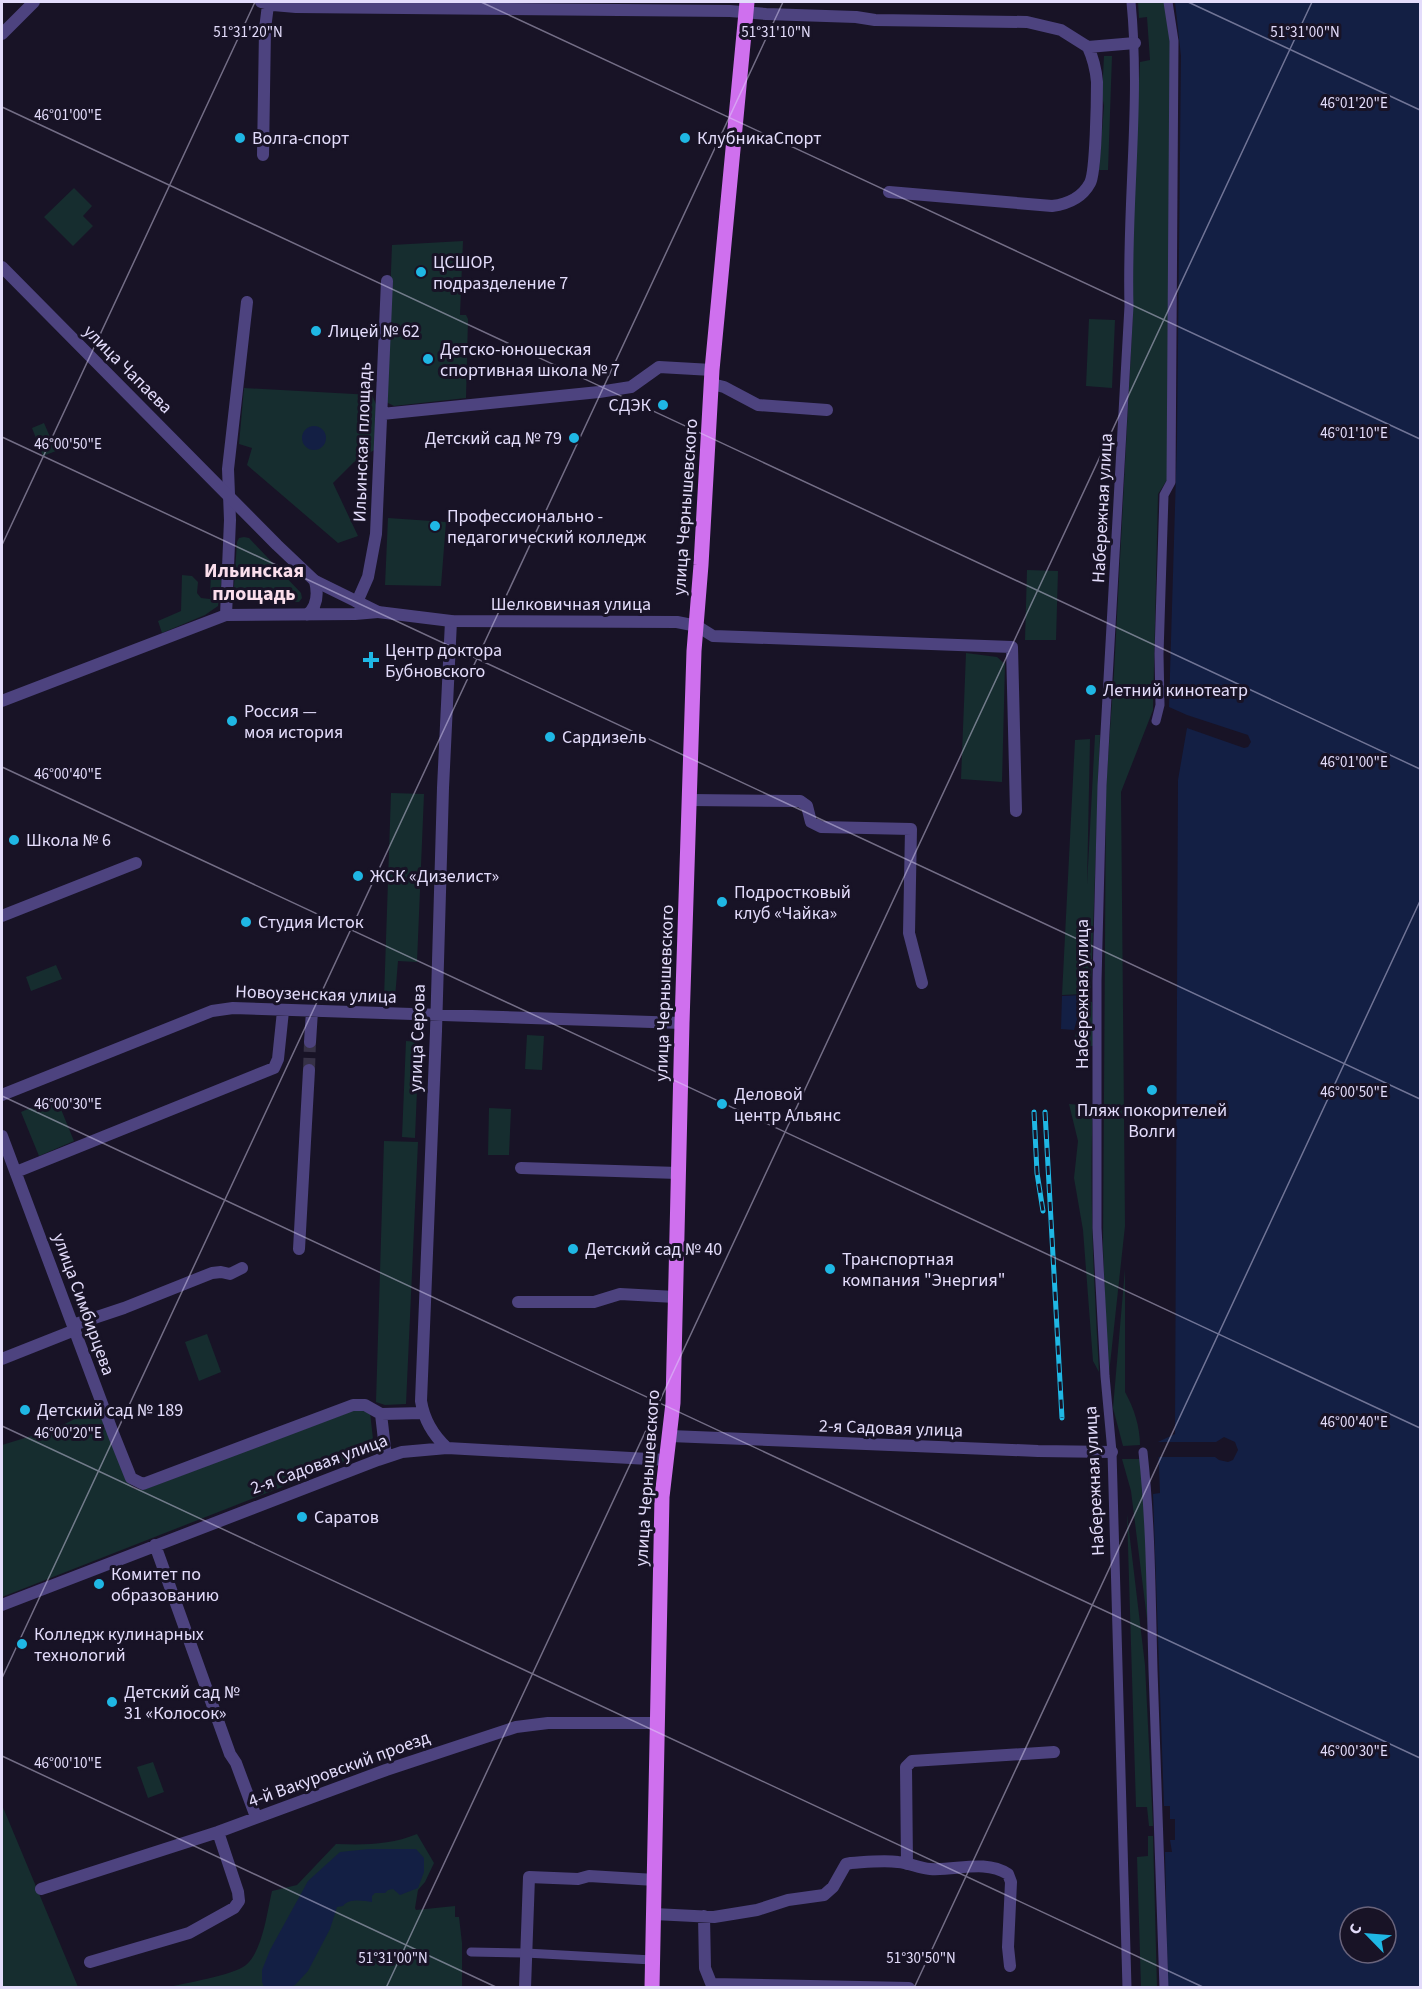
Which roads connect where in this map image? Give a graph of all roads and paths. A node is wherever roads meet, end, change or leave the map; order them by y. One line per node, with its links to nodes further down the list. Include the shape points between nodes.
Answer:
1 (34, 2): 7 (street)
2 (1131, 2): 8 (street, Набережная улица)
3 (1168, 2): 27 (street, via 1173,40 1171,482 1164,495 1160,705)
4 (264, 3): 5 (street, via 296,7); 10 (street)
5 (460, 5): 6 (street)
6 (746, 7): 9 (street, via 766,14 875,20 1027,22 1061,30); 15 (main road, улица Чернышевского)
7 (2, 34)
8 (1135, 43): 9 (street); 54 (street, Набережная улица, via 1129,306 1102,786 1097,981 1097,1228)
9 (1088, 47): 11 (street, via 1097,81 1093,167 1091,182 1074,200 1052,206)
10 (263, 155)
11 (889, 192)
12 (2, 267): 18 (street, улица Чапаева)
13 (387, 281): 17 (street, Ильинская площадь)
14 (247, 302): 18 (street, via 228,469)
15 (712, 377): 16 (street, via 758,405); 17 (street, via 659,367 631,387); 25 (main road, улица Чернышевского)
16 (827, 410)
17 (382, 414): 20 (street, Ильинская площадь, via 376,534 368,577)
18 (229, 496): 19 (street); 22 (street)
19 (315, 580): 20 (street); 23 (street, via 316,603)
20 (357, 602): 21 (street)
21 (378, 612): 23 (street, Шелковичная улица); 24 (street, Шелковичная улица)
22 (226, 615): 23 (street, Шелковичная улица); 26 (street, Шелковичная улица)
23 (307, 615)
24 (451, 621): 25 (street, Шелковичная улица, via 677,622); 35 (street, улица Серова)
25 (697, 626): 28 (main road, улица Чернышевского); 29 (street, Шелковичная улица, via 712,636 1012,647)
26 (2, 701)
27 (1156, 721)
28 (689, 800): 32 (street, via 800,801 807,806 811,822 821,827 911,829 909,933); 36 (main road, улица Чернышевского)
29 (1016, 811)
30 (136, 863): 31 (street)
31 (2, 916)
32 (922, 983)
33 (283, 1011): 34 (street, Новоузенская улица); 39 (street, Новоузенская улица, via 212,1011); 42 (street, via 274,1068)
34 (312, 1011): 35 (street, Новоузенская улица); 37 (street)
35 (436, 1016): 36 (street, Новоузенская улица); 50 (street, улица Серова)
36 (682, 1023): 43 (main road, улица Чернышевского)
37 (310, 1042)
38 (309, 1070): 44 (street)
39 (2, 1095)
40 (2, 1136): 42 (street, улица Симбирцева)
41 (521, 1168): 43 (street)
42 (16, 1172): 48 (street, улица Симбирцева)
43 (678, 1173): 46 (main road, улица Чернышевского)
44 (299, 1249)
45 (242, 1268): 48 (street, via 230,1274 212,1273)
46 (675, 1297): 47 (street, via 620,1294 594,1302); 52 (main road, улица Чернышевского)
47 (518, 1302)
48 (74, 1328): 49 (street); 58 (street, улица Симбирцева)
49 (2, 1359)
50 (423, 1413): 51 (street, 2-я Садовая улица); 53 (street, улица Серова, via 437,1440)
51 (381, 1414): 56 (street); 58 (street, 2-я Садовая улица, via 365,1405 352,1405 143,1484)
52 (670, 1436): 54 (street, 2-я Садовая улица); 57 (main road, улица Чернышевского)
53 (447, 1448): 56 (street, 2-я Садовая улица); 57 (street, 2-я Садовая улица)
54 (1112, 1452): 79 (street, Набережная улица)
55 (1143, 1452): 80 (street, via 1152,1584)
56 (386, 1457): 59 (street, 2-я Садовая улица)
57 (667, 1461): 61 (main road, улица Чернышевского, via 662,1497)
58 (135, 1482)
59 (155, 1545): 60 (street, 2-я Садовая улица); 63 (street)
60 (2, 1605)
61 (657, 1723): 63 (street, 4-й Вакуровский проезд, via 548,1723 516,1727); 66 (main road, улица Чернышевского)
62 (1054, 1752): 65 (street, via 912,1761 906,1767)
63 (256, 1817): 64 (street, 4-й Вакуровский проезд)
64 (218, 1832): 67 (street, 4-й Вакуровский проезд); 73 (street, via 238,1892 239,1901 234,1908 189,1933)
65 (907, 1864): 69 (street, via 846,1864 824,1895 757,1910); 74 (street, via 933,1869 974,1866 1008,1874)
66 (655, 1880): 68 (main road, улица Чернышевского); 71 (street, via 529,1877)
67 (41, 1890)
68 (654, 1914): 69 (street); 72 (main road, улица Чернышевского)
69 (704, 1916): 75 (street, via 705,1968)
70 (471, 1952): 71 (street)
71 (526, 1953): 72 (street); 76 (street)
72 (652, 1960): 77 (main road, улица Чернышевского)
73 (90, 1962)
74 (1010, 1966)
75 (712, 1986): 78 (street)
76 (525, 1988)
77 (652, 1988)
78 (909, 1988)
79 (1127, 1988)
80 (1164, 1988)

